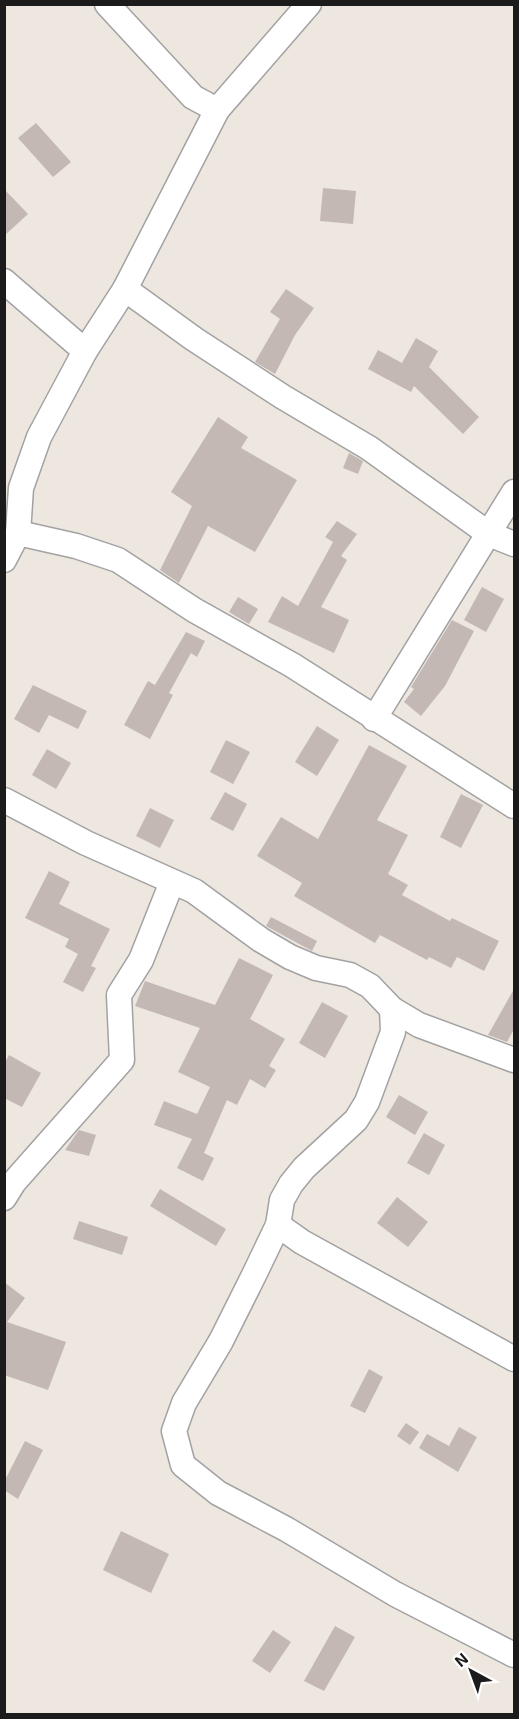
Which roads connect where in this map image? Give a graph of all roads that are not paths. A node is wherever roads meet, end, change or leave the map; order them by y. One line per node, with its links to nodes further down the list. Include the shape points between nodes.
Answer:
1 (107, 4): 3 (street, via 193,97)
2 (309, 4): 3 (street)
3 (217, 110): 5 (street)
4 (4, 281): 6 (street)
5 (125, 288): 6 (street); 9 (street, via 244,371 369,448)
6 (85, 351): 8 (street, via 39,437 21,488)
7 (514, 492): 9 (street)
8 (18, 532): 11 (street); 12 (street, via 118,560)
9 (489, 534): 10 (street); 12 (street)
10 (514, 544)
11 (4, 560)
12 (374, 719): 14 (street)
13 (4, 800): 15 (street)
14 (514, 806)
15 (172, 882): 16 (street, via 194,891 290,957 316,968 350,975 370,986); 18 (street, via 141,960 119,995 122,1060)
16 (392, 1009): 17 (street, via 419,1025); 19 (street, via 393,1032 367,1102 356,1120 291,1184 282,1200)
17 (514, 1060)
18 (4, 1198)
19 (278, 1225): 20 (street); 21 (street, via 221,1341 184,1403 174,1431 183,1465 218,1493 395,1594)
20 (514, 1359)
21 (514, 1655)

